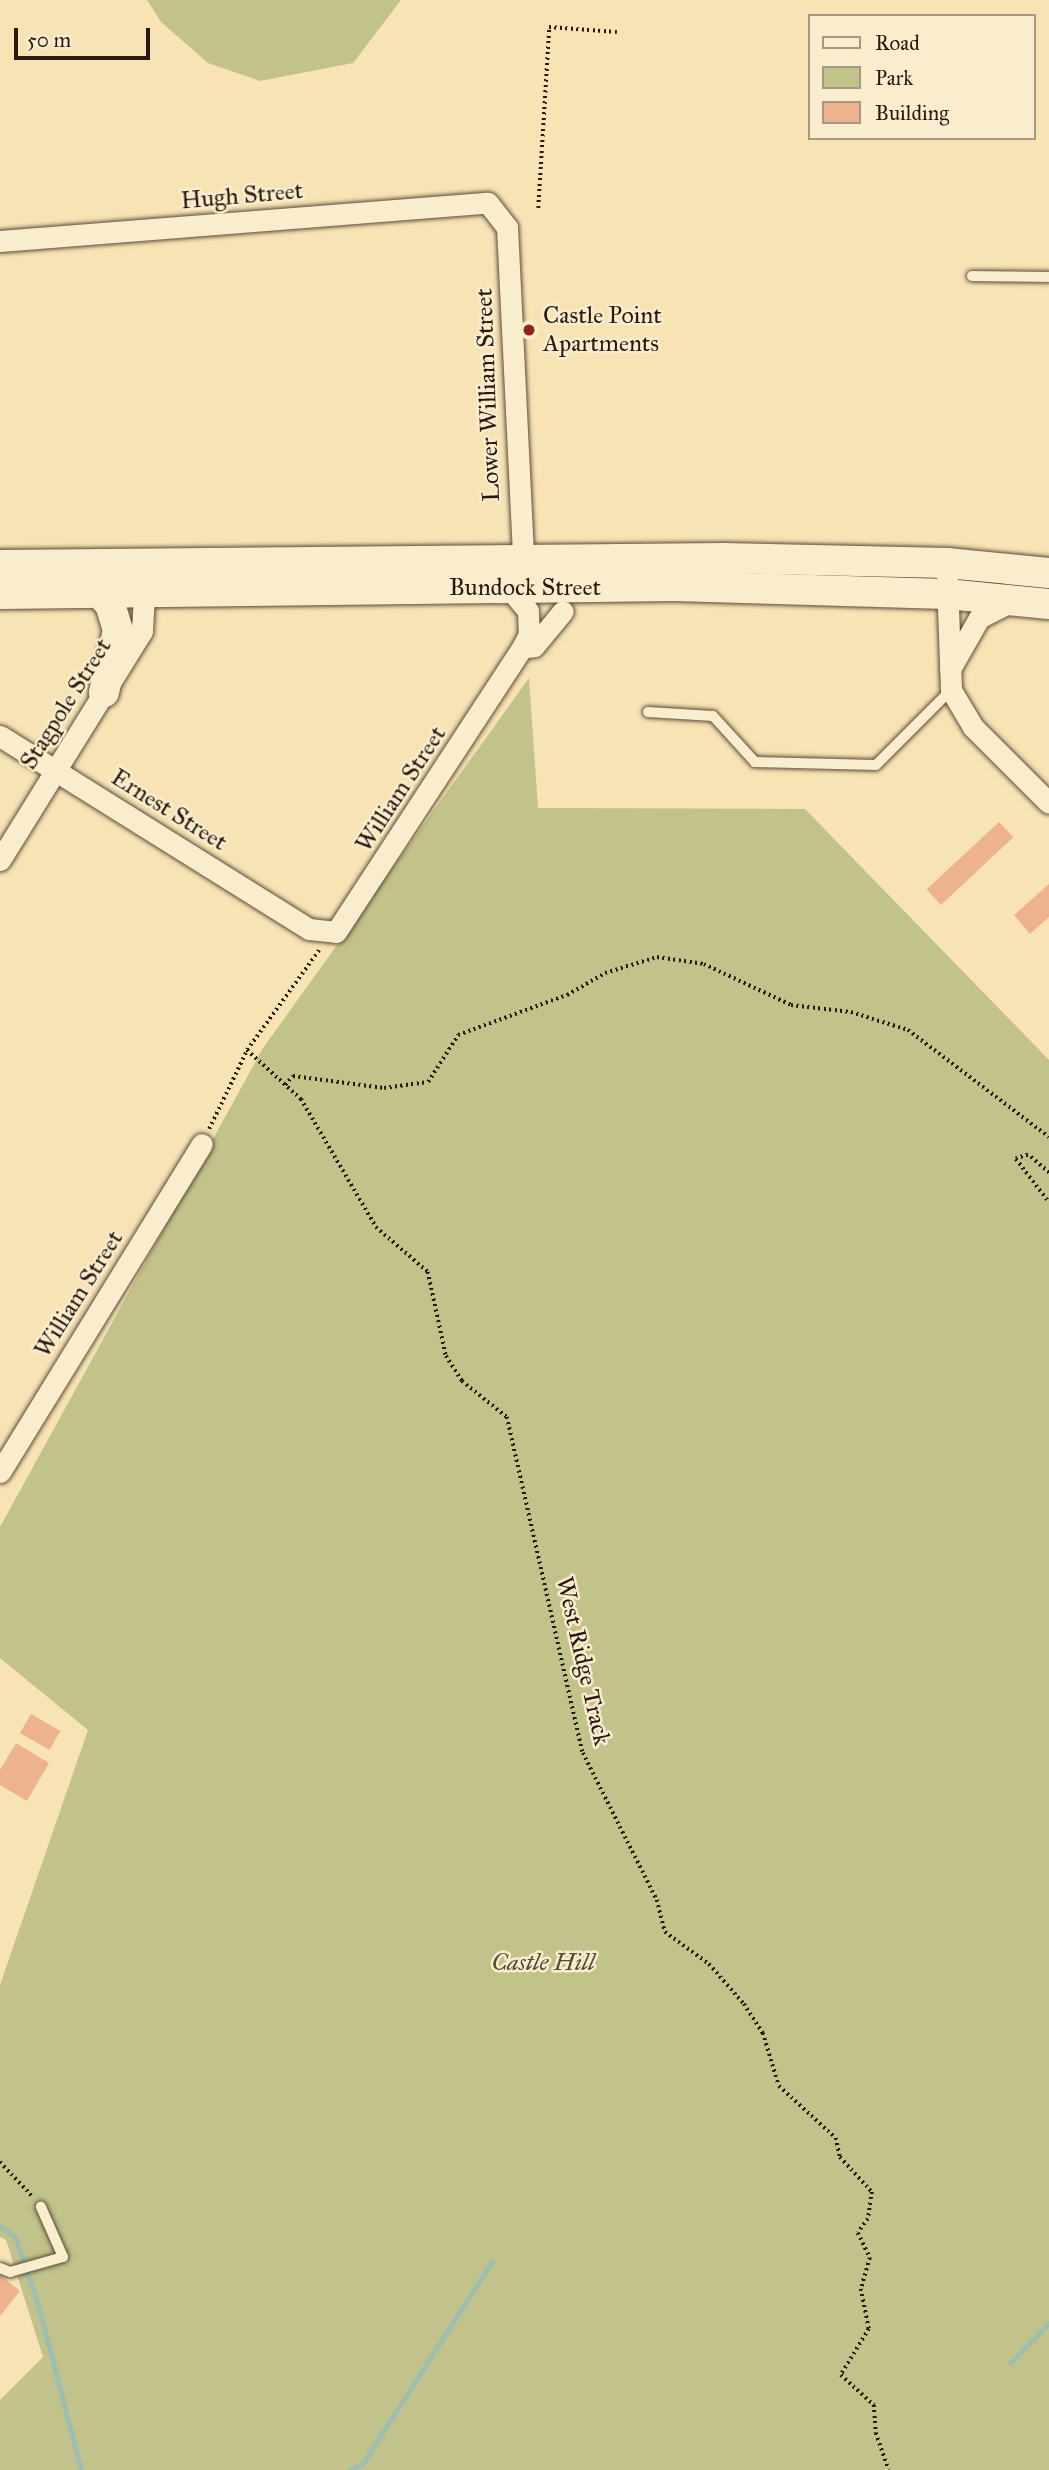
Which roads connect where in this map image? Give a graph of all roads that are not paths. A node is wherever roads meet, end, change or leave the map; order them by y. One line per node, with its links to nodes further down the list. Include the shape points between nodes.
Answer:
1 (488, 203): 2 (street, Hugh Street); 5 (street, Lower William Street, via 508,227)
2 (0, 241)
3 (972, 276): 4 (lane)
4 (1049, 276)
5 (521, 559): 6 (main road, Bundock Street); 9 (main road, Bundock Street); 10 (street, Lower William Street)
6 (947, 564): 8 (main road, Bundock Street); 13 (street)
7 (0, 565): 9 (main road, Bundock Street)
8 (1049, 573)
9 (145, 580): 10 (main road, Bundock Street); 12 (main road, Bundock Street); 19 (street, Stagpole Street, via 142,631)
10 (522, 587): 13 (main road, Bundock Street); 17 (street, William Street, via 529,634)
11 (0, 594): 12 (main road, Bundock Street)
12 (100, 594): 19 (main road, via 110,604 118,630)
13 (947, 594): 14 (main road, Bundock Street); 18 (street)
14 (1014, 600): 15 (main road, Bundock Street); 18 (street, via 979,618)
15 (1049, 604)
16 (564, 611): 17 (street, William Street, via 534,646)
17 (522, 648): 25 (street, William Street, via 342,928 321,934)
18 (949, 682): 20 (lane, via 876,765 755,762 713,716); 23 (street, via 973,727)
19 (104, 692): 22 (street, Stagpole Street)
20 (648, 712)
21 (0, 736): 22 (street, Ernest Street)
22 (56, 770): 24 (street, Stagpole Street); 25 (street, Ernest Street)
23 (1049, 803)
24 (0, 860)
25 (309, 929)
26 (202, 1144): 27 (street, William Street)
27 (0, 1472)
28 (41, 2207): 29 (lane, via 63,2258 10,2272)
29 (0, 2268)

